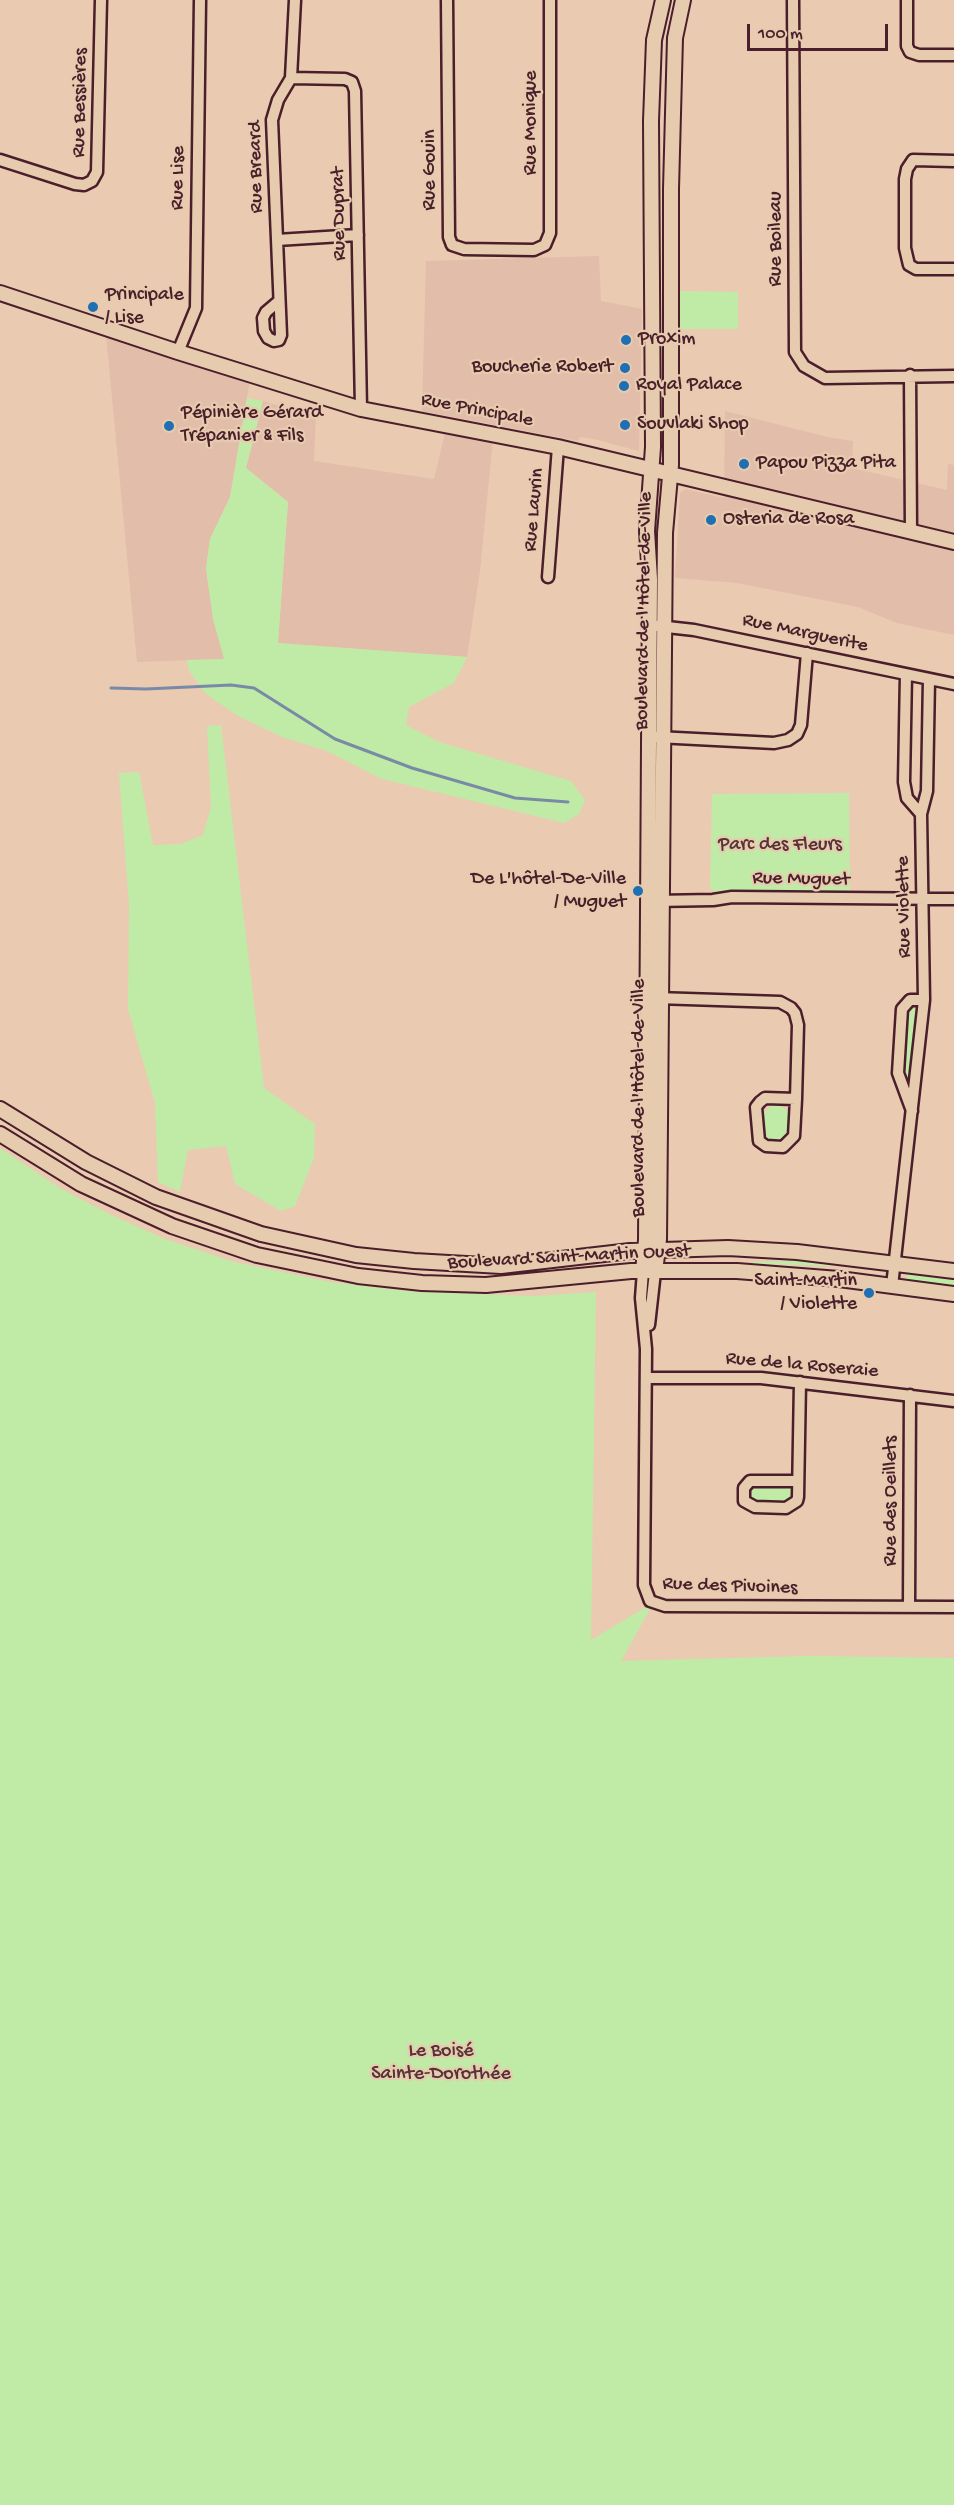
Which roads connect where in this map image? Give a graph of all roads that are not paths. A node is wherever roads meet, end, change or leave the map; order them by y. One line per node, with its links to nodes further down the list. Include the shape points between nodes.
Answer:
1 (101, 0): 12 (street, Rue Bessières, via 97,172 92,181 75,184)
2 (200, 0): 22 (street, Rue Lise, via 196,308)
3 (295, 0): 11 (street, Rue Breard)
4 (447, 0): 16 (street, Rue Gouin, via 449,237 452,244 464,249 534,250)
5 (550, 0): 16 (street, Rue Monique, via 550,232)
6 (663, 0): 20 (street, Boulevard de l'Hôtel-de-Ville, via 654,40)
7 (683, 0): 21 (street, Boulevard de l'Hôtel-de-Ville, via 675,38)
8 (793, 0): 23 (street, Rue Boileau, via 795,352 804,366 825,378)
9 (907, 0): 10 (street, via 910,51 919,55)
10 (954, 55)
11 (291, 78): 14 (street, Rue Duprat, via 352,82); 15 (street, Rue Breard, via 272,120)
12 (0, 160)
13 (954, 161): 17 (street, via 913,160 905,179 905,248 909,265 916,269)
14 (358, 235): 15 (street); 27 (street, Rue Duprat)
15 (277, 240): 19 (street, Rue Breard)
16 (545, 245)
17 (954, 269)
18 (0, 293): 22 (street, Rue Principale)
19 (279, 301)
20 (651, 346): 21 (street); 25 (street, Boulevard de l'Hôtel-de-Ville)
21 (670, 346): 26 (street, Boulevard de l'Hôtel-de-Ville)
22 (178, 352): 27 (street, Rue Principale)
23 (910, 375): 24 (street, Rue Boileau); 31 (street)
24 (954, 376)
25 (653, 380): 26 (street); 29 (street, Boulevard de l'Hôtel-de-Ville)
26 (671, 381): 30 (street, Boulevard de l'Hôtel-de-Ville)
27 (361, 409): 28 (street, Rue Principale)
28 (558, 447): 29 (street, Rue Principale); 33 (street, Rue Laurin)
29 (652, 469): 30 (street, Rue Principale); 34 (street, Boulevard de l'Hôtel-de-Ville, via 647,518)
30 (669, 473): 31 (street, Rue Principale); 34 (street, Boulevard de l'Hôtel-de-Ville)
31 (911, 532): 32 (street, Rue Principale)
32 (954, 542)
33 (548, 577)
34 (656, 626): 35 (street, Rue Marguerite); 39 (street, Boulevard de l'Hôtel-de-Ville)
35 (807, 653): 36 (street, Rue Marguerite); 39 (street, via 801,725 788,740 774,743)
36 (906, 674): 37 (street, Rue Marguerite); 40 (street, via 904,782 907,798)
37 (929, 679): 38 (street, Rue Marguerite); 40 (street, Rue Violette, via 927,791)
38 (954, 684)
39 (655, 737): 43 (street, Boulevard de l'Hôtel-de-Ville)
40 (921, 814): 41 (street, Rue Violette)
41 (924, 899): 42 (street, Rue Muguet); 43 (street, Rue Muguet, via 732,897); 45 (street, Rue Violette)
42 (954, 899)
43 (654, 901): 44 (street, Boulevard de l'Hôtel-de-Ville)
44 (653, 998): 46 (street, via 780,1002 790,1008 798,1025); 50 (street, Boulevard de l'Hôtel-de-Ville)
45 (924, 1000): 48 (street, Rue Violette); 48 (street, Rue Violette, via 910,1000 902,1009 898,1073)
46 (796, 1100): 46 (street, via 765,1098 760,1102 756,1107 759,1141 766,1146 783,1147 790,1143)
47 (0, 1108): 50 (street, Boulevard Saint-Martin Ouest, via 64,1150 156,1197 233,1226 309,1245 399,1260 501,1266)
48 (912, 1111): 51 (street, Rue Violette)
49 (0, 1134): 52 (street, Boulevard Saint-Martin Ouest, via 81,1184 155,1219 242,1250 324,1270 378,1279 465,1285)
50 (652, 1249): 51 (street, Boulevard Saint-Martin Ouest, via 777,1250); 52 (street, Boulevard de l'Hôtel-de-Ville)
51 (895, 1264): 53 (street, Boulevard Saint-Martin Ouest); 54 (street, Rue Violette)
52 (649, 1271): 54 (street, Boulevard Saint-Martin Ouest, via 754,1272); 56 (street, Boulevard de l'Hôtel-de-Ville)
53 (954, 1271)
54 (892, 1286): 55 (street, Boulevard Saint-Martin Ouest)
55 (954, 1294)
56 (646, 1349): 57 (street, Rue des Pivoines)
57 (646, 1378): 58 (street, Rue de la Roseraie); 62 (street, Rue des Pivoines, via 644,1585 650,1601 665,1606)
58 (800, 1382): 59 (street, Rue de la Roseraie); 61 (street)
59 (910, 1395): 60 (street, Rue de la Roseraie); 62 (street, Rue des Oeillets)
60 (954, 1401)
61 (798, 1480): 61 (street, via 750,1481 744,1488 744,1501 755,1507 790,1507 797,1501)
62 (909, 1607): 63 (street, Rue des Pivoines)
63 (954, 1607)

